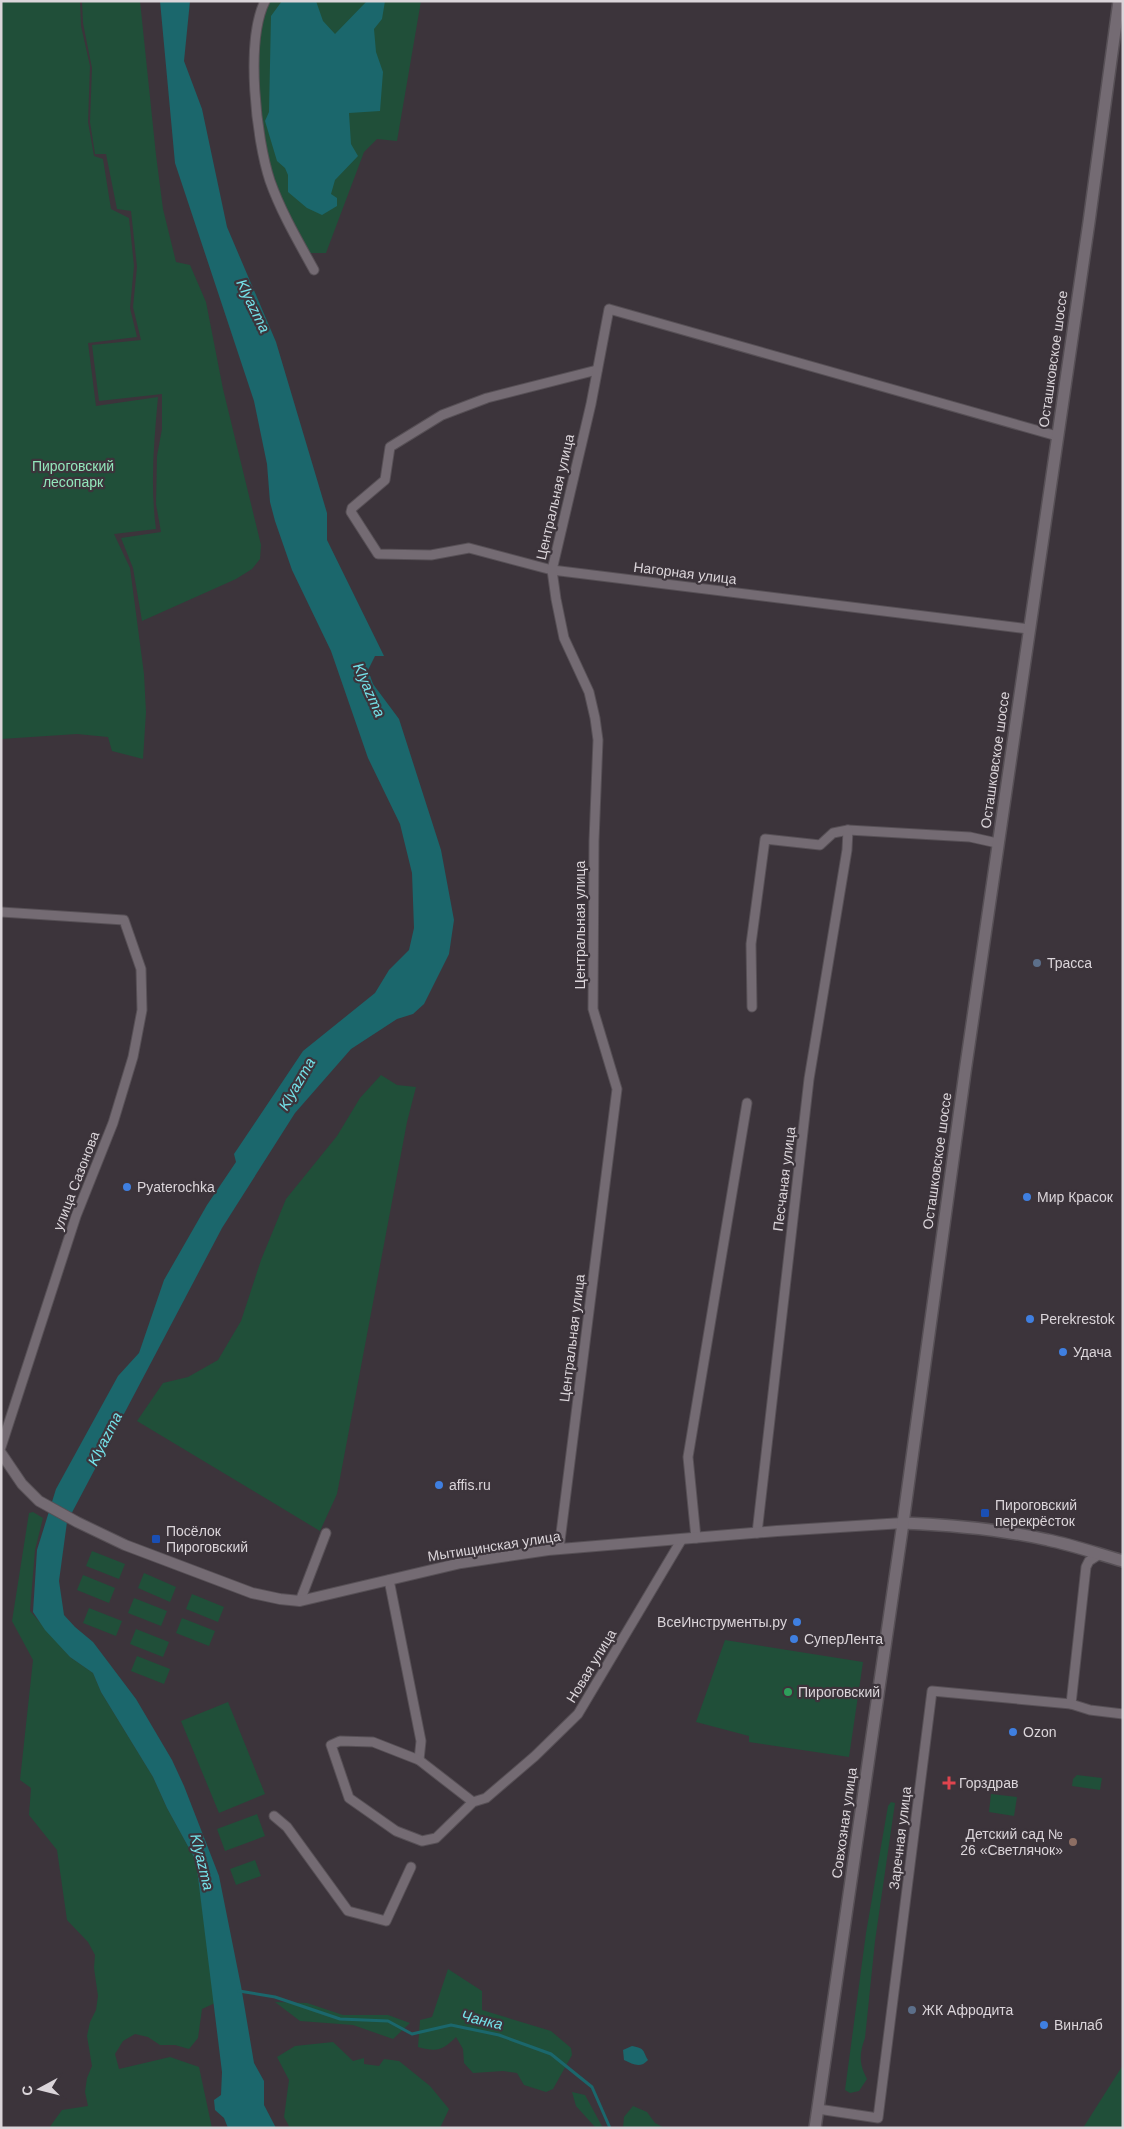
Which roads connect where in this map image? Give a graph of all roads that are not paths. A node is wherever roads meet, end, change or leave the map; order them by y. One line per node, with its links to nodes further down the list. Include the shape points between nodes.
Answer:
1 (265, 1): 3 (street, via 255,35 259,137 270,180)
2 (1120, 1): 5 (main road, Осташковское шоссе)
3 (314, 270)
4 (597, 370): 5 (street, Центральная улица, via 609,309); 6 (street, Центральная улица); 6 (street, Нагорная улица, via 487,398 451,412 390,447 385,480 351,512 378,554 431,555 469,548)
5 (1057, 436): 7 (main road, Осташковское шоссе)
6 (552, 570): 7 (street, Нагорная улица); 21 (street, Центральная улица, via 564,638 589,692 598,740 593,1009 617,1089)
7 (1029, 629): 9 (main road, Осташковское шоссе)
8 (848, 830): 9 (street, via 970,837); 11 (street, via 833,833 820,845 765,839 751,944); 17 (street, Песчаная улица, via 809,1079)
9 (997, 843): 15 (main road, Осташковское шоссе)
10 (1, 912): 13 (street, улица Сазонова, via 124,920 141,969 142,1010 133,1057 113,1123 76,1216)
11 (752, 1007)
12 (747, 1103): 18 (street, via 688,1457)
13 (1, 1447)
14 (1, 1453): 26 (street, Мытищинская улица, via 22,1484 39,1501 77,1522 125,1545 252,1593)
15 (903, 1524): 17 (street, Мытищинская улица); 20 (main road, via 994,1529); 33 (main road, Совхозная улица)
16 (326, 1533): 26 (street)
17 (757, 1533): 18 (street, Мытищинская улица)
18 (696, 1538): 19 (street, Мытищинская улица)
19 (682, 1539): 21 (street, Мытищинская улица); 30 (street, Новая улица, via 578,1714 486,1798)
20 (1080, 1548): 22 (main road); 24 (street)
21 (559, 1549): 25 (street, Мытищинская улица, via 461,1563)
22 (1100, 1554): 23 (main road); 24 (street)
23 (1123, 1561)
24 (1086, 1567): 27 (street)
25 (389, 1580): 26 (street, Мытищинская улица); 29 (street, via 421,1741)
26 (300, 1601)
27 (1071, 1704): 28 (street, Заречная улица); 33 (street, Заречная улица, via 932,1691 878,2118)
28 (1123, 1714)
29 (419, 1760): 30 (street); 30 (street, Новая улица, via 373,1742 340,1741 331,1745 349,1798 396,1831 422,1841 436,1838)
30 (473, 1802)
31 (274, 1816): 32 (street, via 287,1827 348,1911 386,1921)
32 (411, 1867)
33 (818, 2109): 34 (main road, Совхозная улица)
34 (815, 2128)

